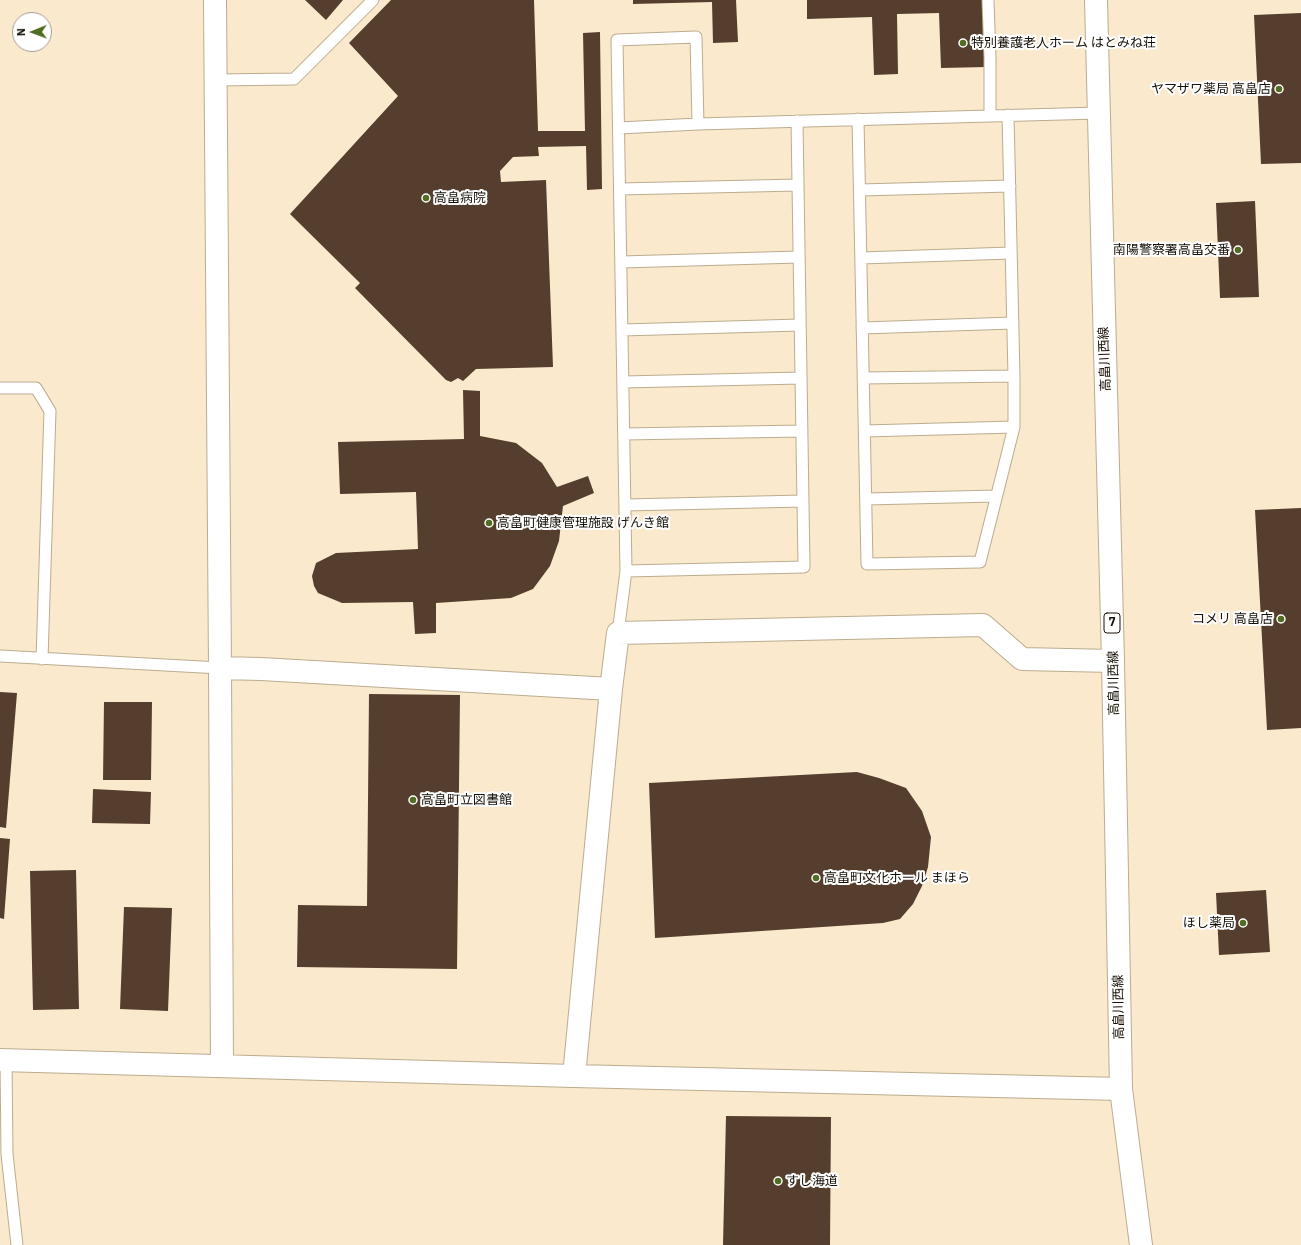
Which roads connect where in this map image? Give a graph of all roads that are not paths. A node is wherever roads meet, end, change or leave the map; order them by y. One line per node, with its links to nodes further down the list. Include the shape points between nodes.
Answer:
1 (215, 0): 5 (street)
2 (372, 0): 5 (lane, via 294,79)
3 (988, 0): 8 (lane)
4 (1096, 0): 6 (street, 高畠川西線 / 7)
5 (216, 80): 43 (street)
6 (1099, 113): 7 (lane); 42 (street, 高畠川西線 / 7)
7 (1008, 115): 8 (lane); 14 (lane)
8 (990, 116): 9 (lane)
9 (858, 120): 10 (lane); 16 (lane)
10 (796, 121): 11 (lane); 13 (lane)
11 (698, 124): 12 (lane); 12 (lane, via 696,37 617,40)
12 (619, 128): 15 (lane)
13 (798, 185): 15 (lane); 18 (lane)
14 (1010, 186): 16 (lane); 17 (lane)
15 (620, 189): 20 (lane)
16 (860, 190): 19 (lane)
17 (1011, 253): 19 (lane); 21 (lane)
18 (799, 257): 20 (lane); 22 (lane)
19 (861, 258): 23 (lane)
20 (621, 262): 24 (lane)
21 (1013, 324): 23 (lane); 25 (lane)
22 (800, 325): 24 (lane); 26 (lane)
23 (862, 328): 27 (lane)
24 (622, 330): 28 (lane)
25 (1014, 376): 27 (lane); 30 (lane)
26 (801, 378): 28 (lane); 31 (lane)
27 (863, 378): 32 (lane)
28 (623, 382): 33 (lane)
29 (0, 388): 41 (lane, via 36,388 50,411)
30 (1014, 427): 32 (lane); 34 (lane)
31 (802, 431): 33 (lane); 36 (lane)
32 (865, 431): 35 (lane)
33 (624, 434): 37 (lane)
34 (996, 496): 35 (lane); 35 (lane, via 980,562 867,564)
35 (866, 499)
36 (803, 501): 37 (lane); 38 (lane, via 804,567)
37 (625, 505): 38 (lane)
38 (626, 571): 39 (lane)
39 (618, 633): 42 (street, via 983,625 1022,659); 44 (street)
40 (0, 656): 41 (lane)
41 (42, 659): 43 (lane)
42 (1113, 662): 48 (street, 高畠川西線 / 7)
43 (220, 668): 44 (street); 46 (street)
44 (611, 689): 47 (street)
45 (3, 1060): 46 (street); 49 (lane, via 7,1154)
46 (222, 1066): 47 (street)
47 (574, 1076): 48 (street)
48 (1121, 1089): 50 (street, 高畠川西線 / 7)
49 (17, 1245)
50 (1141, 1245)

